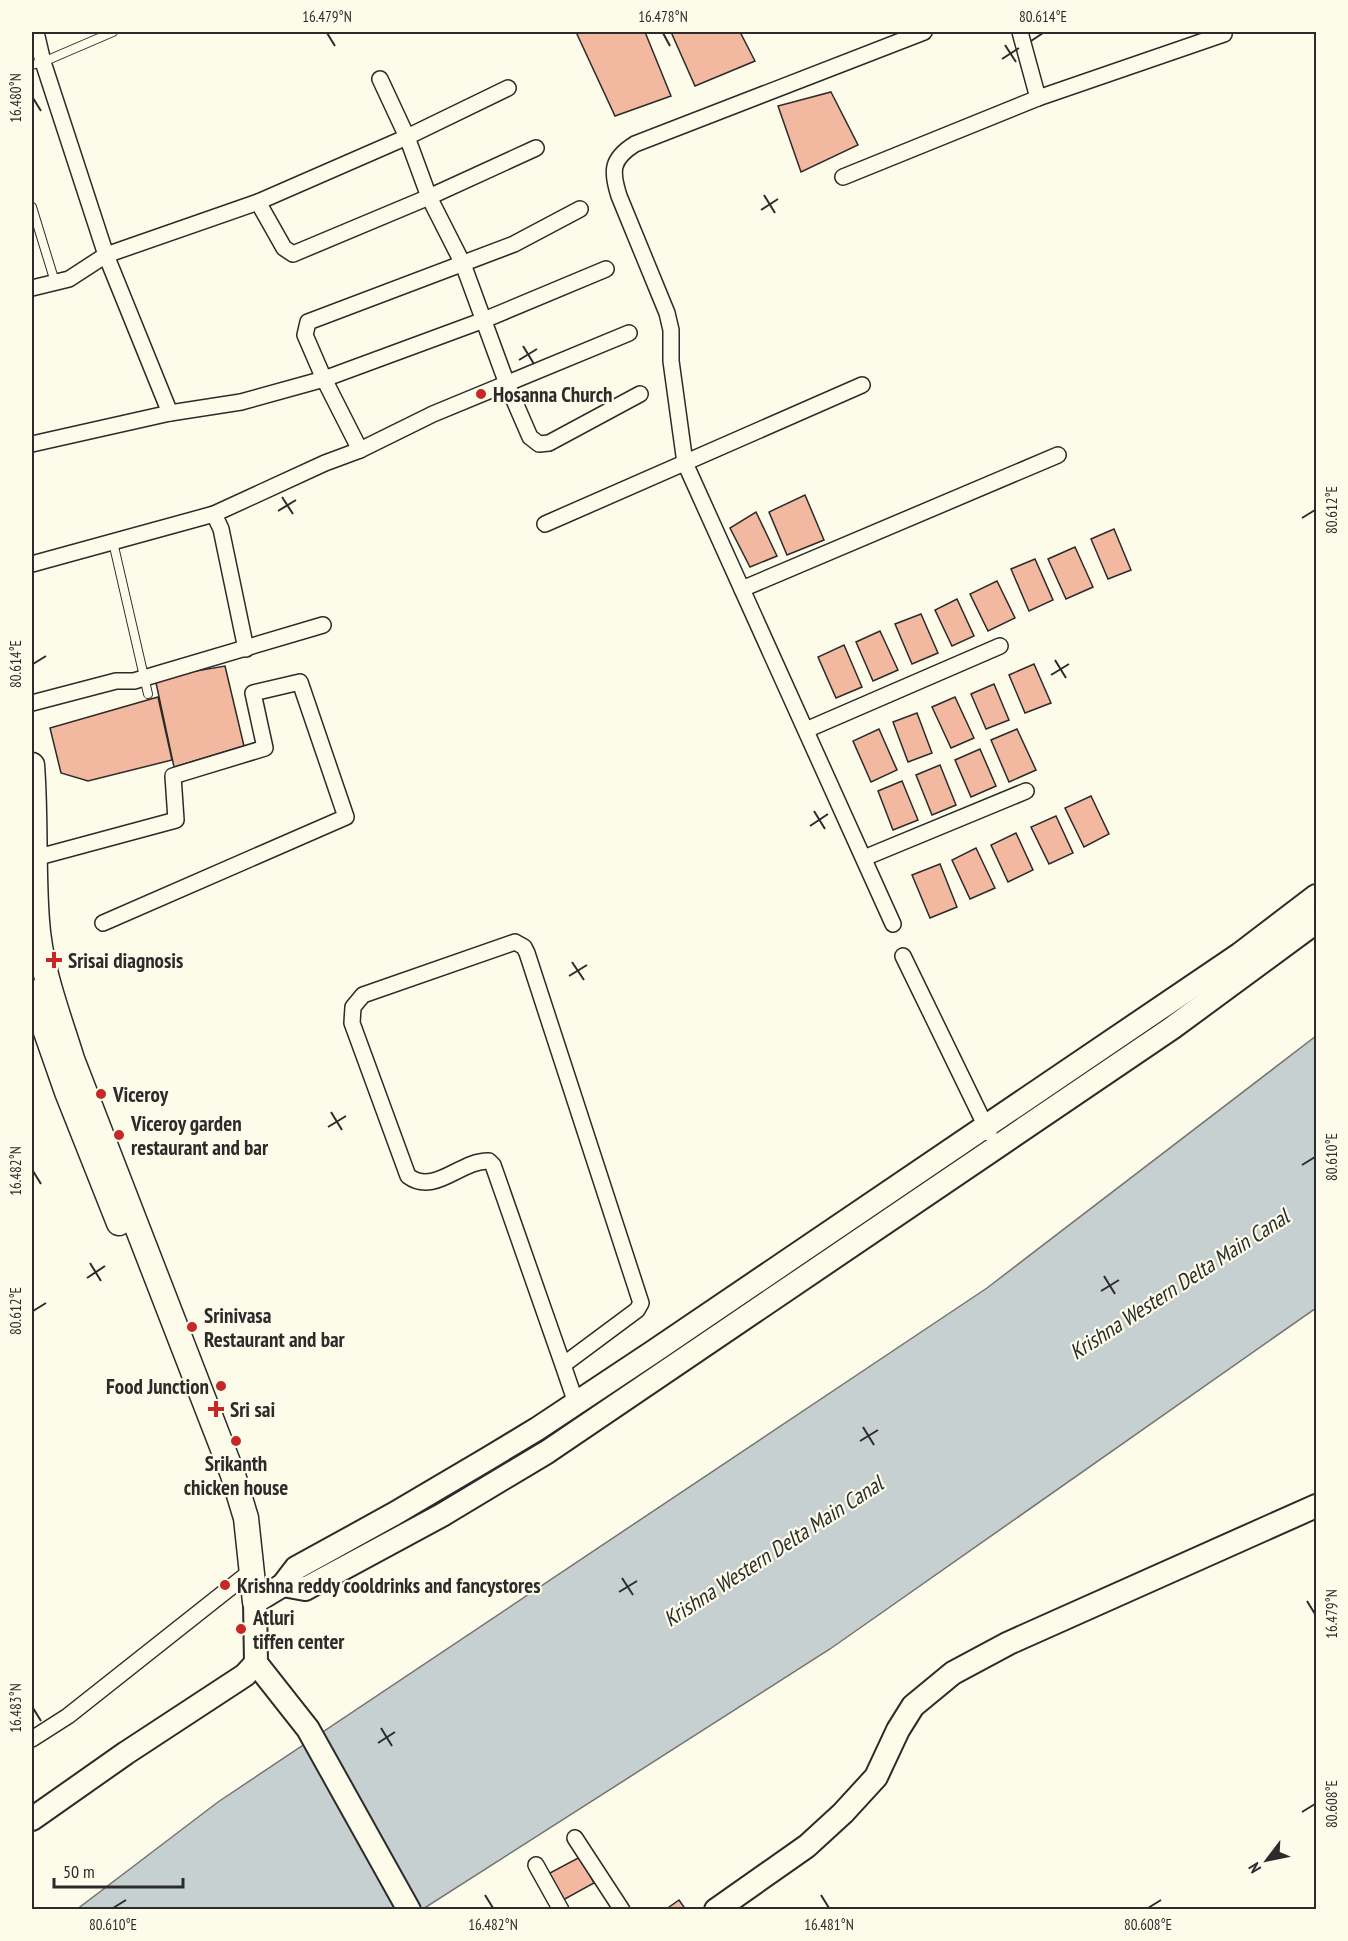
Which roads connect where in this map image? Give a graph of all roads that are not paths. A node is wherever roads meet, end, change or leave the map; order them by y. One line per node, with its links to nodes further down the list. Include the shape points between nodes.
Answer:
1 (36, 32): 6 (street)
2 (113, 32): 6 (lane)
3 (924, 32): 32 (street, via 635,144 617,159 614,181 671,330 671,361)
4 (1020, 32): 9 (street)
5 (1224, 34): 9 (street)
6 (37, 64): 17 (street)
7 (380, 79): 10 (street)
8 (508, 87): 10 (street)
9 (1038, 98): 12 (street)
10 (407, 137): 13 (street); 14 (street)
11 (536, 148): 13 (street)
12 (843, 177)
13 (429, 197): 14 (street, via 293,254 284,248); 18 (street)
14 (258, 202): 17 (street)
15 (32, 207): 20 (lane)
16 (580, 209): 18 (street, via 514,244)
17 (106, 255): 20 (street); 28 (street)
18 (463, 264): 22 (street); 24 (street, via 309,322 305,335)
19 (606, 269): 22 (street)
20 (56, 284): 21 (street)
21 (32, 288)
22 (484, 320): 24 (street); 25 (street)
23 (629, 333): 25 (street)
24 (324, 380): 28 (street, via 241,402); 30 (street)
25 (507, 384): 27 (street, via 530,437 539,444 549,443); 30 (street)
26 (862, 385): 32 (street)
27 (640, 394)
28 (170, 413): 29 (street)
29 (32, 444)
30 (360, 450): 33 (street)
31 (1058, 455): 37 (street)
32 (685, 463): 34 (street); 37 (street)
33 (214, 514): 35 (street); 40 (street, via 221,529)
34 (545, 524)
35 (113, 542): 36 (street); 41 (lane)
36 (32, 564)
37 (742, 589): 44 (street)
38 (323, 625): 40 (street)
39 (1000, 646): 44 (street)
40 (246, 649): 41 (street)
41 (145, 678): 42 (lane); 43 (street, via 116,681)
42 (148, 694)
43 (32, 703)
44 (806, 730): 48 (street)
45 (32, 765): 47 (main road)
46 (1026, 791): 48 (street)
47 (35, 858): 51 (street, via 176,820 173,777 265,748 253,693 300,682 346,817); 63 (main road, via 37,922 55,1005 72,1059 233,1475)
48 (864, 858): 52 (street)
49 (1317, 896): 55 (main road, via 1240,954)
50 (1317, 922): 55 (main road)
51 (103, 923)
52 (893, 924)
53 (903, 956): 56 (street)
54 (32, 992): 63 (main road, via 67,1092 236,1523)
55 (1192, 1000): 56 (main road); 57 (main road)
56 (985, 1125): 57 (street); 58 (main road)
57 (995, 1147): 60 (main road)
58 (653, 1352): 60 (main road); 61 (main road)
59 (563, 1365): 59 (street, via 637,1311 641,1303 527,953 515,942 363,995 353,1007 352,1023 408,1176 421,1183 431,1182 478,1162 489,1161 493,1165); 61 (street)
60 (665, 1373): 65 (main road, via 547,1452 442,1515 305,1589)
61 (576, 1403): 65 (main road, via 422,1498 296,1568)
62 (1317, 1506): 75 (main road, via 1010,1643 953,1673 913,1706 876,1777 843,1813 807,1846)
63 (247, 1534): 64 (main road)
64 (250, 1572): 66 (main road); 68 (street, via 68,1716)
65 (283, 1586): 66 (main road)
66 (255, 1602): 67 (main road)
67 (256, 1663): 69 (main road, via 219,1693); 72 (main road, via 308,1729)
68 (32, 1739)
69 (32, 1820)
70 (575, 1838): 74 (street)
71 (536, 1865): 73 (street)
72 (409, 1910)
73 (561, 1910)
74 (622, 1910)
75 (716, 1910)

